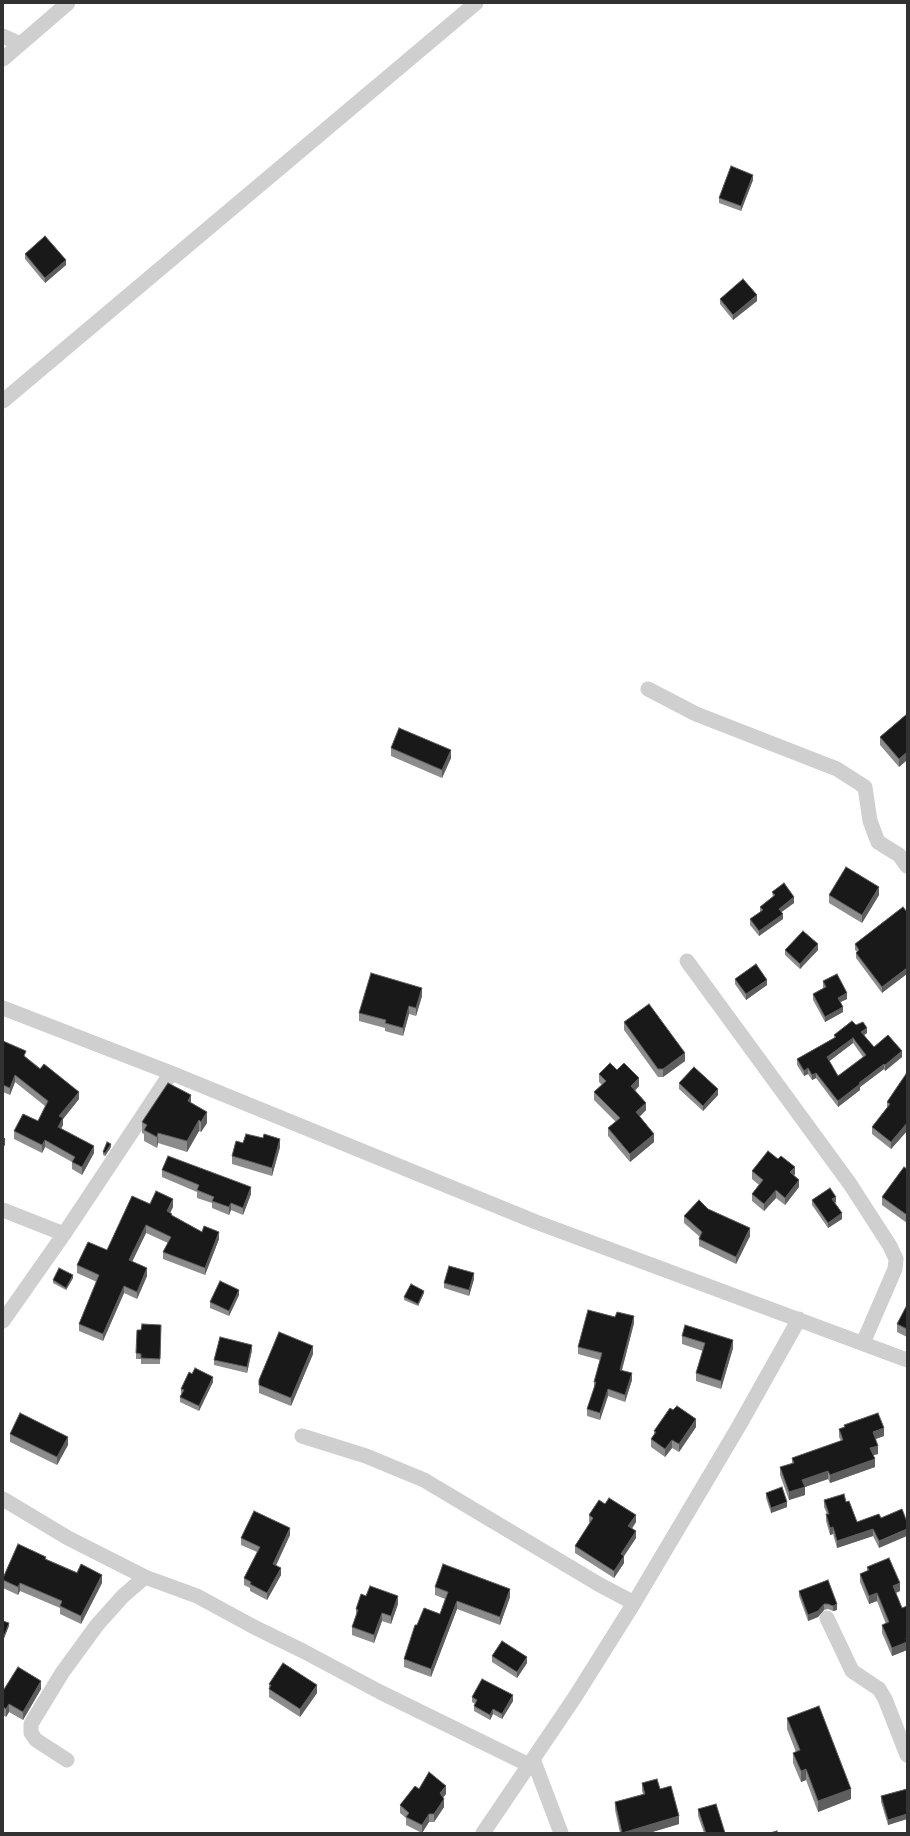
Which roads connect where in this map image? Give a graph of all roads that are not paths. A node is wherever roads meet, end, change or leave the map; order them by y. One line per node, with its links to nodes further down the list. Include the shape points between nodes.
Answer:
1 (68, 3): 4 (street)
2 (476, 3): 6 (street)
3 (3, 36): 4 (street)
4 (20, 44): 5 (street)
5 (3, 59)
6 (3, 401)
7 (648, 689): 8 (street, via 696,714 837,769 866,787 870,820 878,842 899,855)
8 (907, 866)
9 (687, 961): 16 (street, via 850,1184 896,1259 896,1269)
10 (3, 1008): 11 (street)
11 (171, 1073): 13 (street); 14 (street, via 536,1222)
12 (3, 1210): 13 (street)
13 (64, 1234): 15 (street)
14 (799, 1319): 16 (street); 21 (street)
15 (3, 1321)
16 (863, 1343): 17 (street)
17 (907, 1360)
18 (302, 1436): 21 (street, via 366,1456 424,1480)
19 (3, 1499): 20 (street, via 68,1538)
20 (145, 1577): 24 (street, via 127,1592 97,1625 62,1673 31,1724 31,1733 36,1740); 25 (street, via 197,1596 380,1692)
21 (634, 1603): 25 (street)
22 (827, 1618): 23 (street, via 852,1671 879,1689 885,1699)
23 (907, 1755)
24 (68, 1760)
25 (531, 1762): 26 (street); 27 (street)
26 (483, 1833)
27 (561, 1833)

